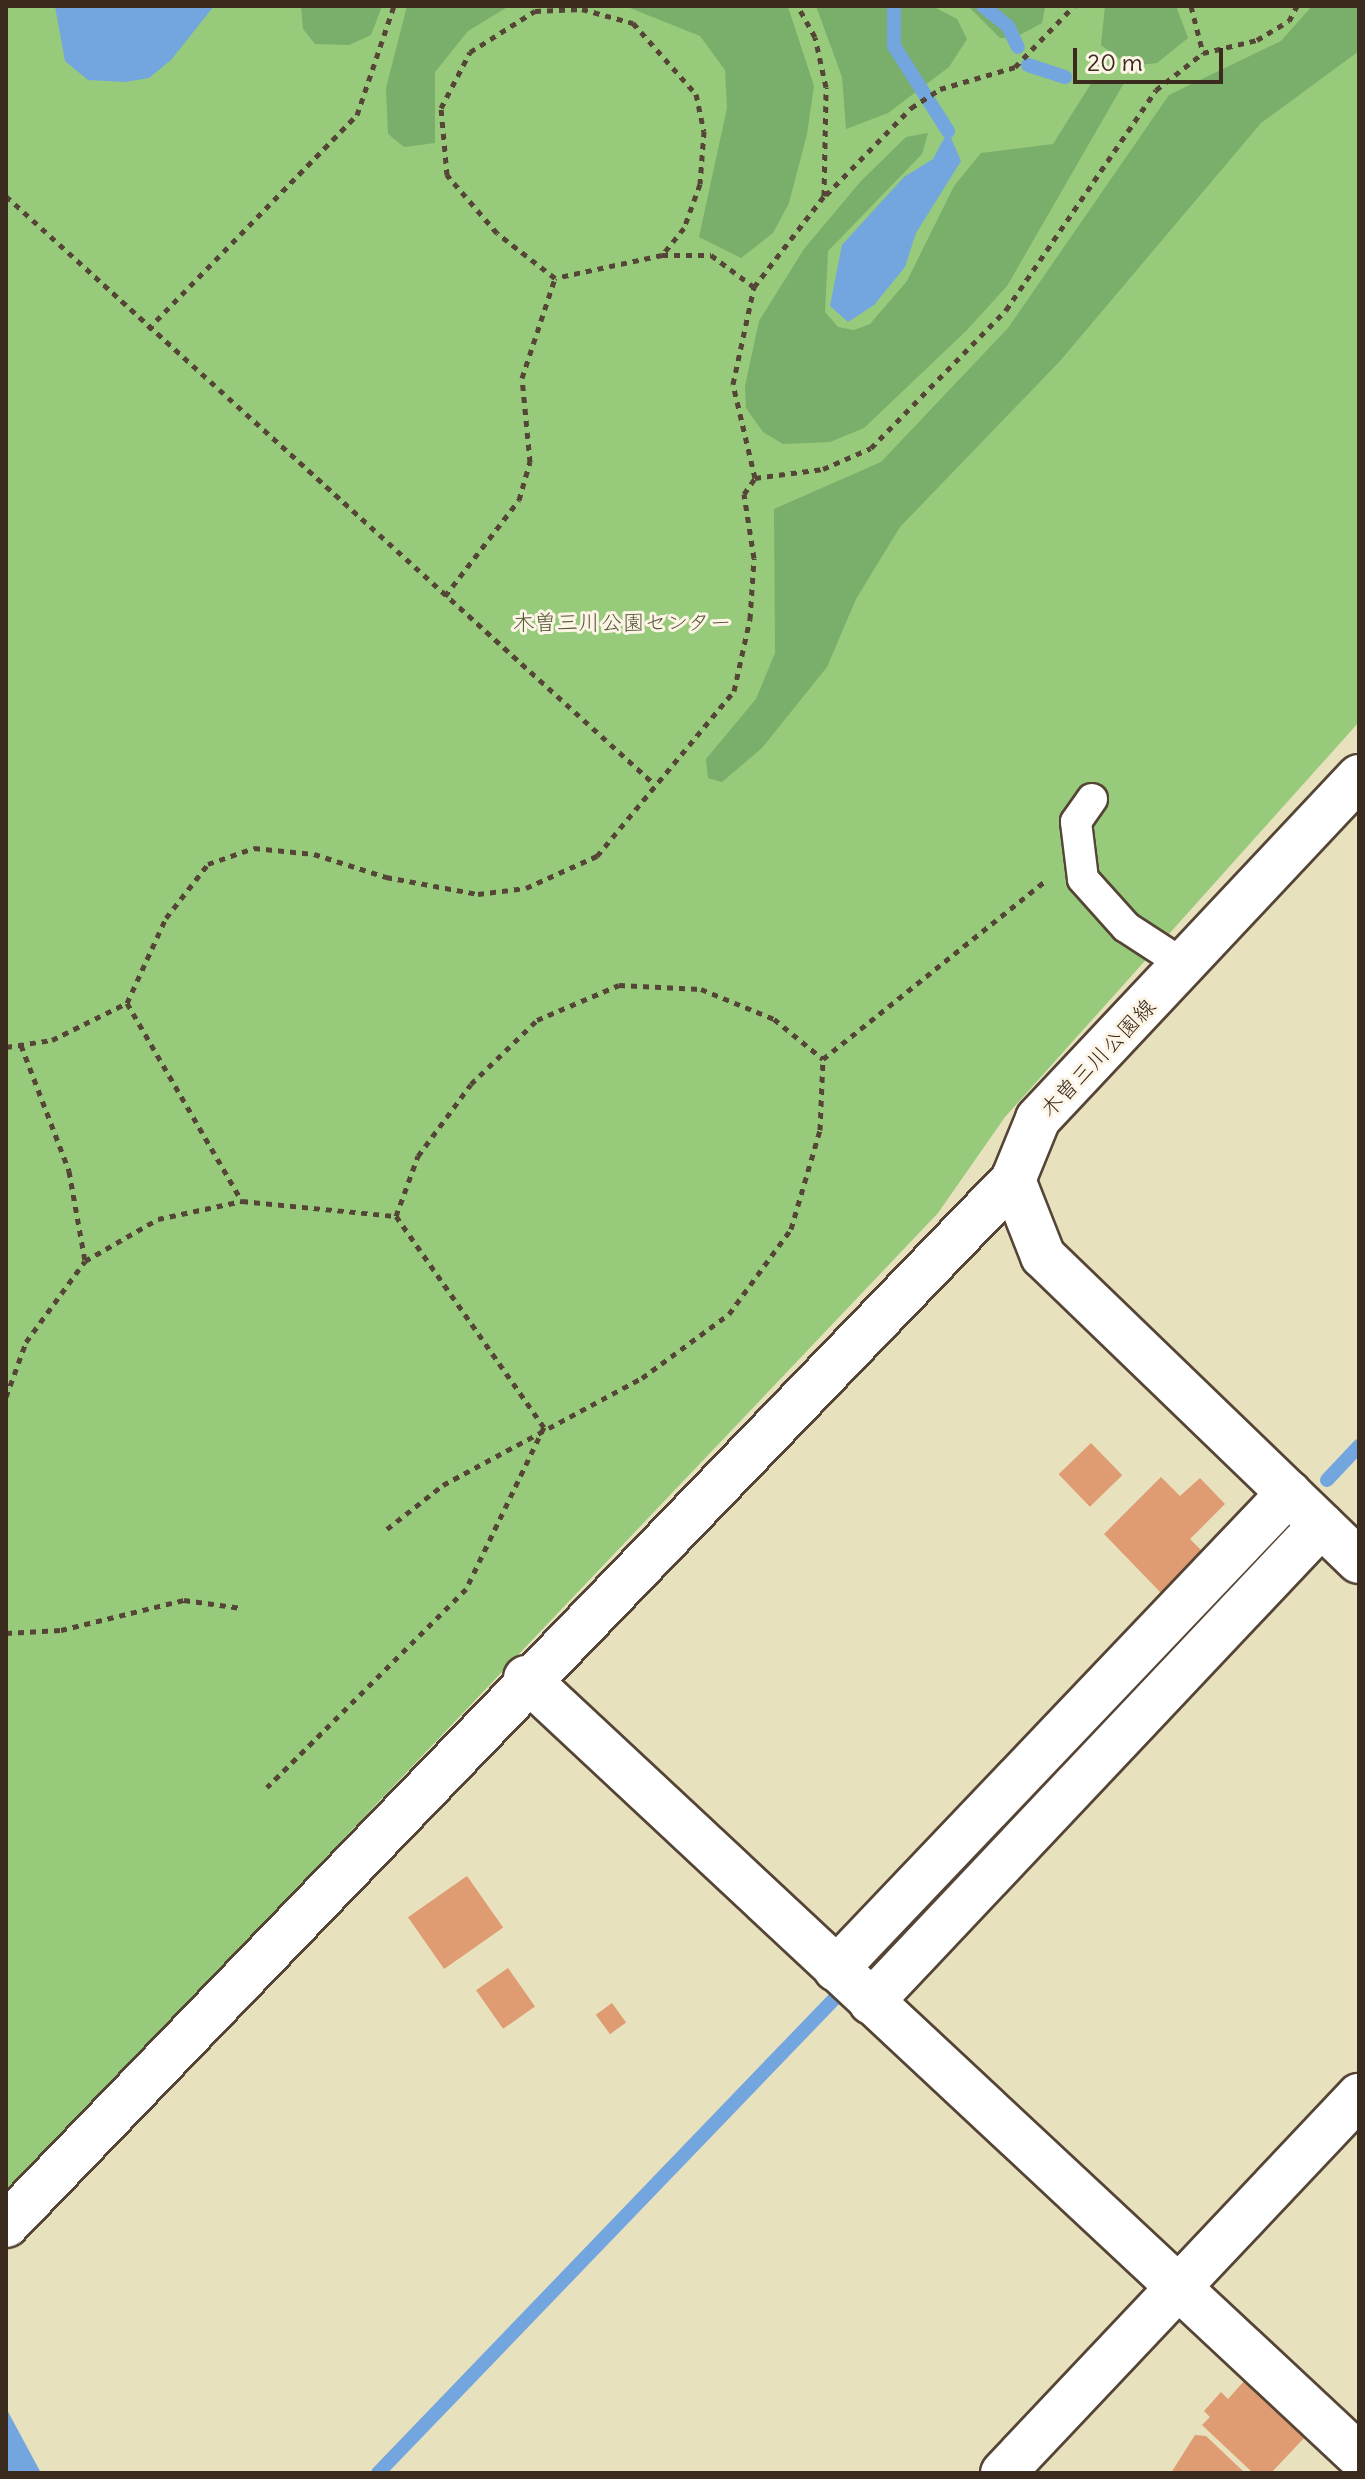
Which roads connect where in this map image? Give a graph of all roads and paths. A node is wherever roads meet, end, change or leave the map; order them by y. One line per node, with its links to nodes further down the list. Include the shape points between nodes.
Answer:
1 (394, 6): 13 (path, via 357,115)
2 (798, 6): 9 (path, via 815,37 826,87)
3 (1074, 6): 9 (path, via 1015,67 940,89 911,108)
4 (1191, 6): 7 (path)
5 (1297, 6): 7 (path, via 1289,21 1257,40)
6 (535, 9): 10 (path, via 582,9 633,23 696,94 704,131 700,184 684,228); 11 (path, via 470,52 441,108 443,141 447,175 467,203)
7 (1203, 53): 14 (path, via 1156,90 1117,140 1006,310 871,448 823,469)
8 (6, 196): 13 (path)
9 (824, 196): 12 (path)
10 (662, 255): 11 (path); 12 (path, via 711,255)
11 (555, 278): 15 (path, via 522,378 530,462 519,500)
12 (754, 287): 14 (path, via 733,384)
13 (148, 329): 15 (path)
14 (755, 478): 17 (path, via 744,494 754,558 734,691)
15 (445, 596): 17 (path)
16 (1359, 777): 20 (street, 木曽三川公園線)
17 (652, 782): 21 (path, via 597,856 526,888 478,894 386,877 314,854 254,848 208,864 166,918)
18 (1092, 799): 19 (lane, via 1076,822)
19 (1076, 856): 20 (lane, via 1097,902); 24 (path)
20 (1186, 966): 25 (street, 木曽三川公園線, via 1038,1119)
21 (127, 1003): 22 (path, via 52,1040); 26 (path)
22 (21, 1044): 23 (path); 28 (path, via 69,1171)
23 (6, 1047)
24 (823, 1059): 27 (path, via 774,1019 701,989 619,985 537,1020 471,1084 418,1156); 30 (path, via 820,1130 791,1229 729,1314 642,1378)
25 (1013, 1180): 31 (street, via 1043,1256); 37 (street)
26 (242, 1201): 27 (path); 28 (path, via 158,1219)
27 (396, 1216): 30 (path)
28 (85, 1261): 29 (path, via 26,1342)
29 (6, 1397)
30 (544, 1427): 33 (path, via 443,1485); 38 (path, via 466,1589)
31 (1289, 1493): 32 (street); 39 (street)
32 (1321, 1525): 34 (street); 40 (street)
33 (387, 1529)
34 (1359, 1561)
35 (241, 1608): 36 (path, via 184,1600 61,1630)
36 (6, 1633)
37 (526, 1678): 39 (street); 42 (street)
38 (267, 1787)
39 (836, 1969): 40 (street)
40 (871, 2002): 43 (street)
41 (1359, 2096): 43 (street)
42 (6, 2225)
43 (1177, 2288): 44 (street); 45 (street)
44 (1359, 2456)
45 (1003, 2473)

